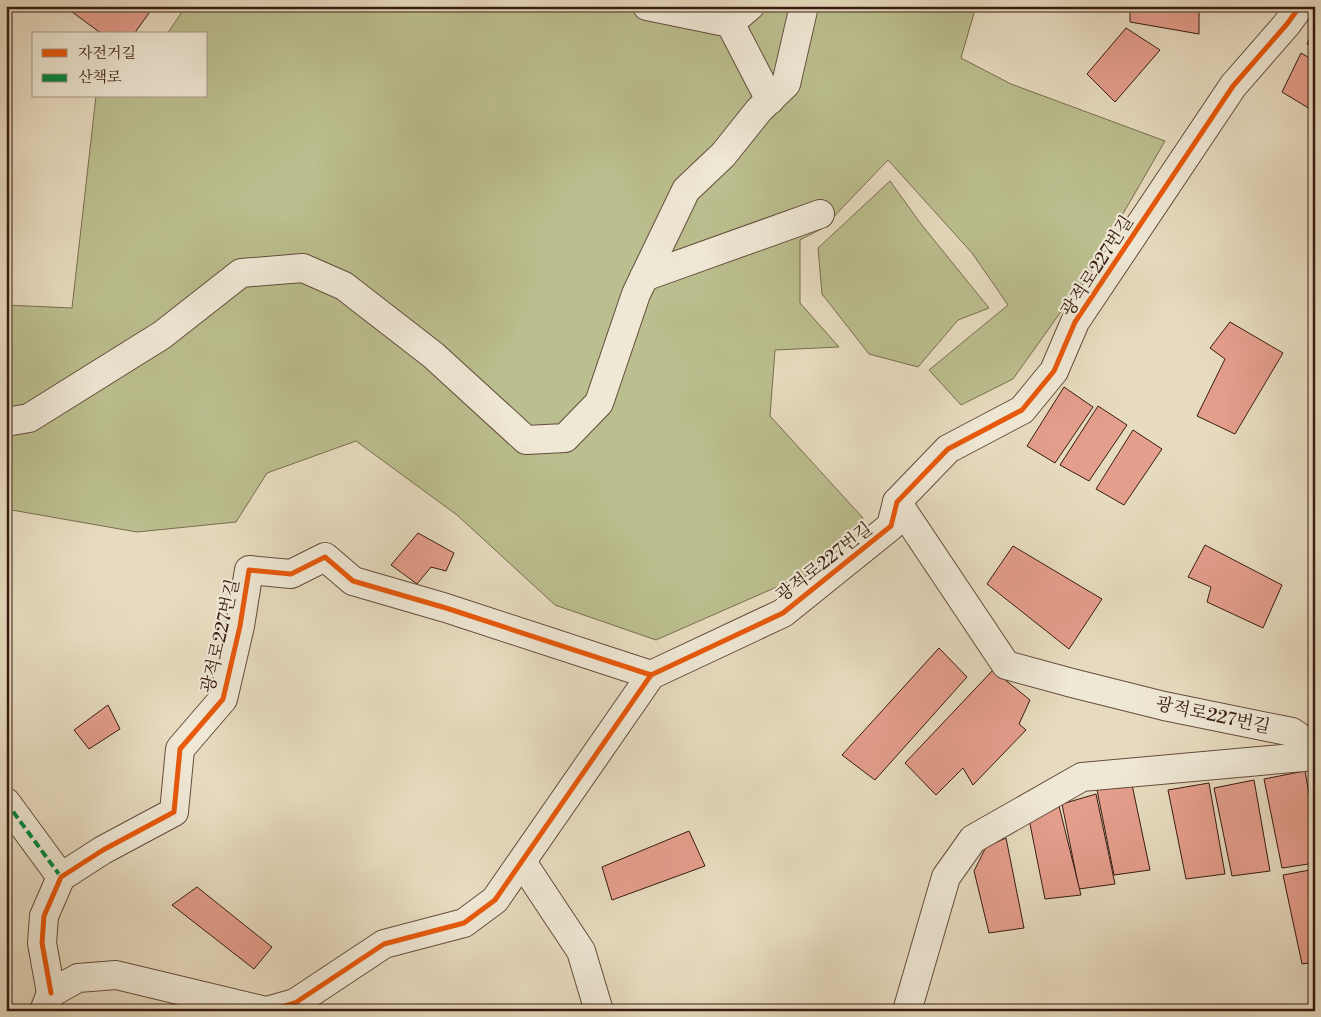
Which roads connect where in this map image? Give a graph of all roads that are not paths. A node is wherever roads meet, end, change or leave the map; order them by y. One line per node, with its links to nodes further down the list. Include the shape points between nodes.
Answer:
1 (647, 6): 4 (street)
2 (804, 6): 5 (street, via 786,84)
3 (1300, 6): 9 (street, 광적로227번길, via 1233,86 1075,322 1054,371 1022,410 948,449)
4 (740, 15): 5 (street)
5 (770, 100): 7 (street, via 723,155 686,190)
6 (820, 214): 7 (street)
7 (644, 278): 8 (street, via 600,403 565,438 526,440 426,349 344,286 304,268 241,273 162,335 29,418)
8 (6, 422)
9 (897, 502): 10 (street, 광적로227번길, via 892,526 784,613); 11 (street, 광적로227번길, via 1006,664 1164,706 1292,732)
10 (651, 675): 14 (street); 15 (street, 광적로227번길, via 352,581 325,557 291,574 249,570 223,699 180,749 174,812)
11 (1315, 748)
12 (1315, 756): 19 (street, via 1082,777 973,839 946,877)
13 (6, 802): 15 (street)
14 (522, 862): 17 (street, via 495,900 464,923 384,944 295,1003); 18 (street, via 581,951)
15 (60, 877): 16 (street, via 44,916 42,943)
16 (47, 1002): 17 (street, via 78,978 116,975)
17 (266, 1011)
18 (599, 1011)
19 (907, 1011)

